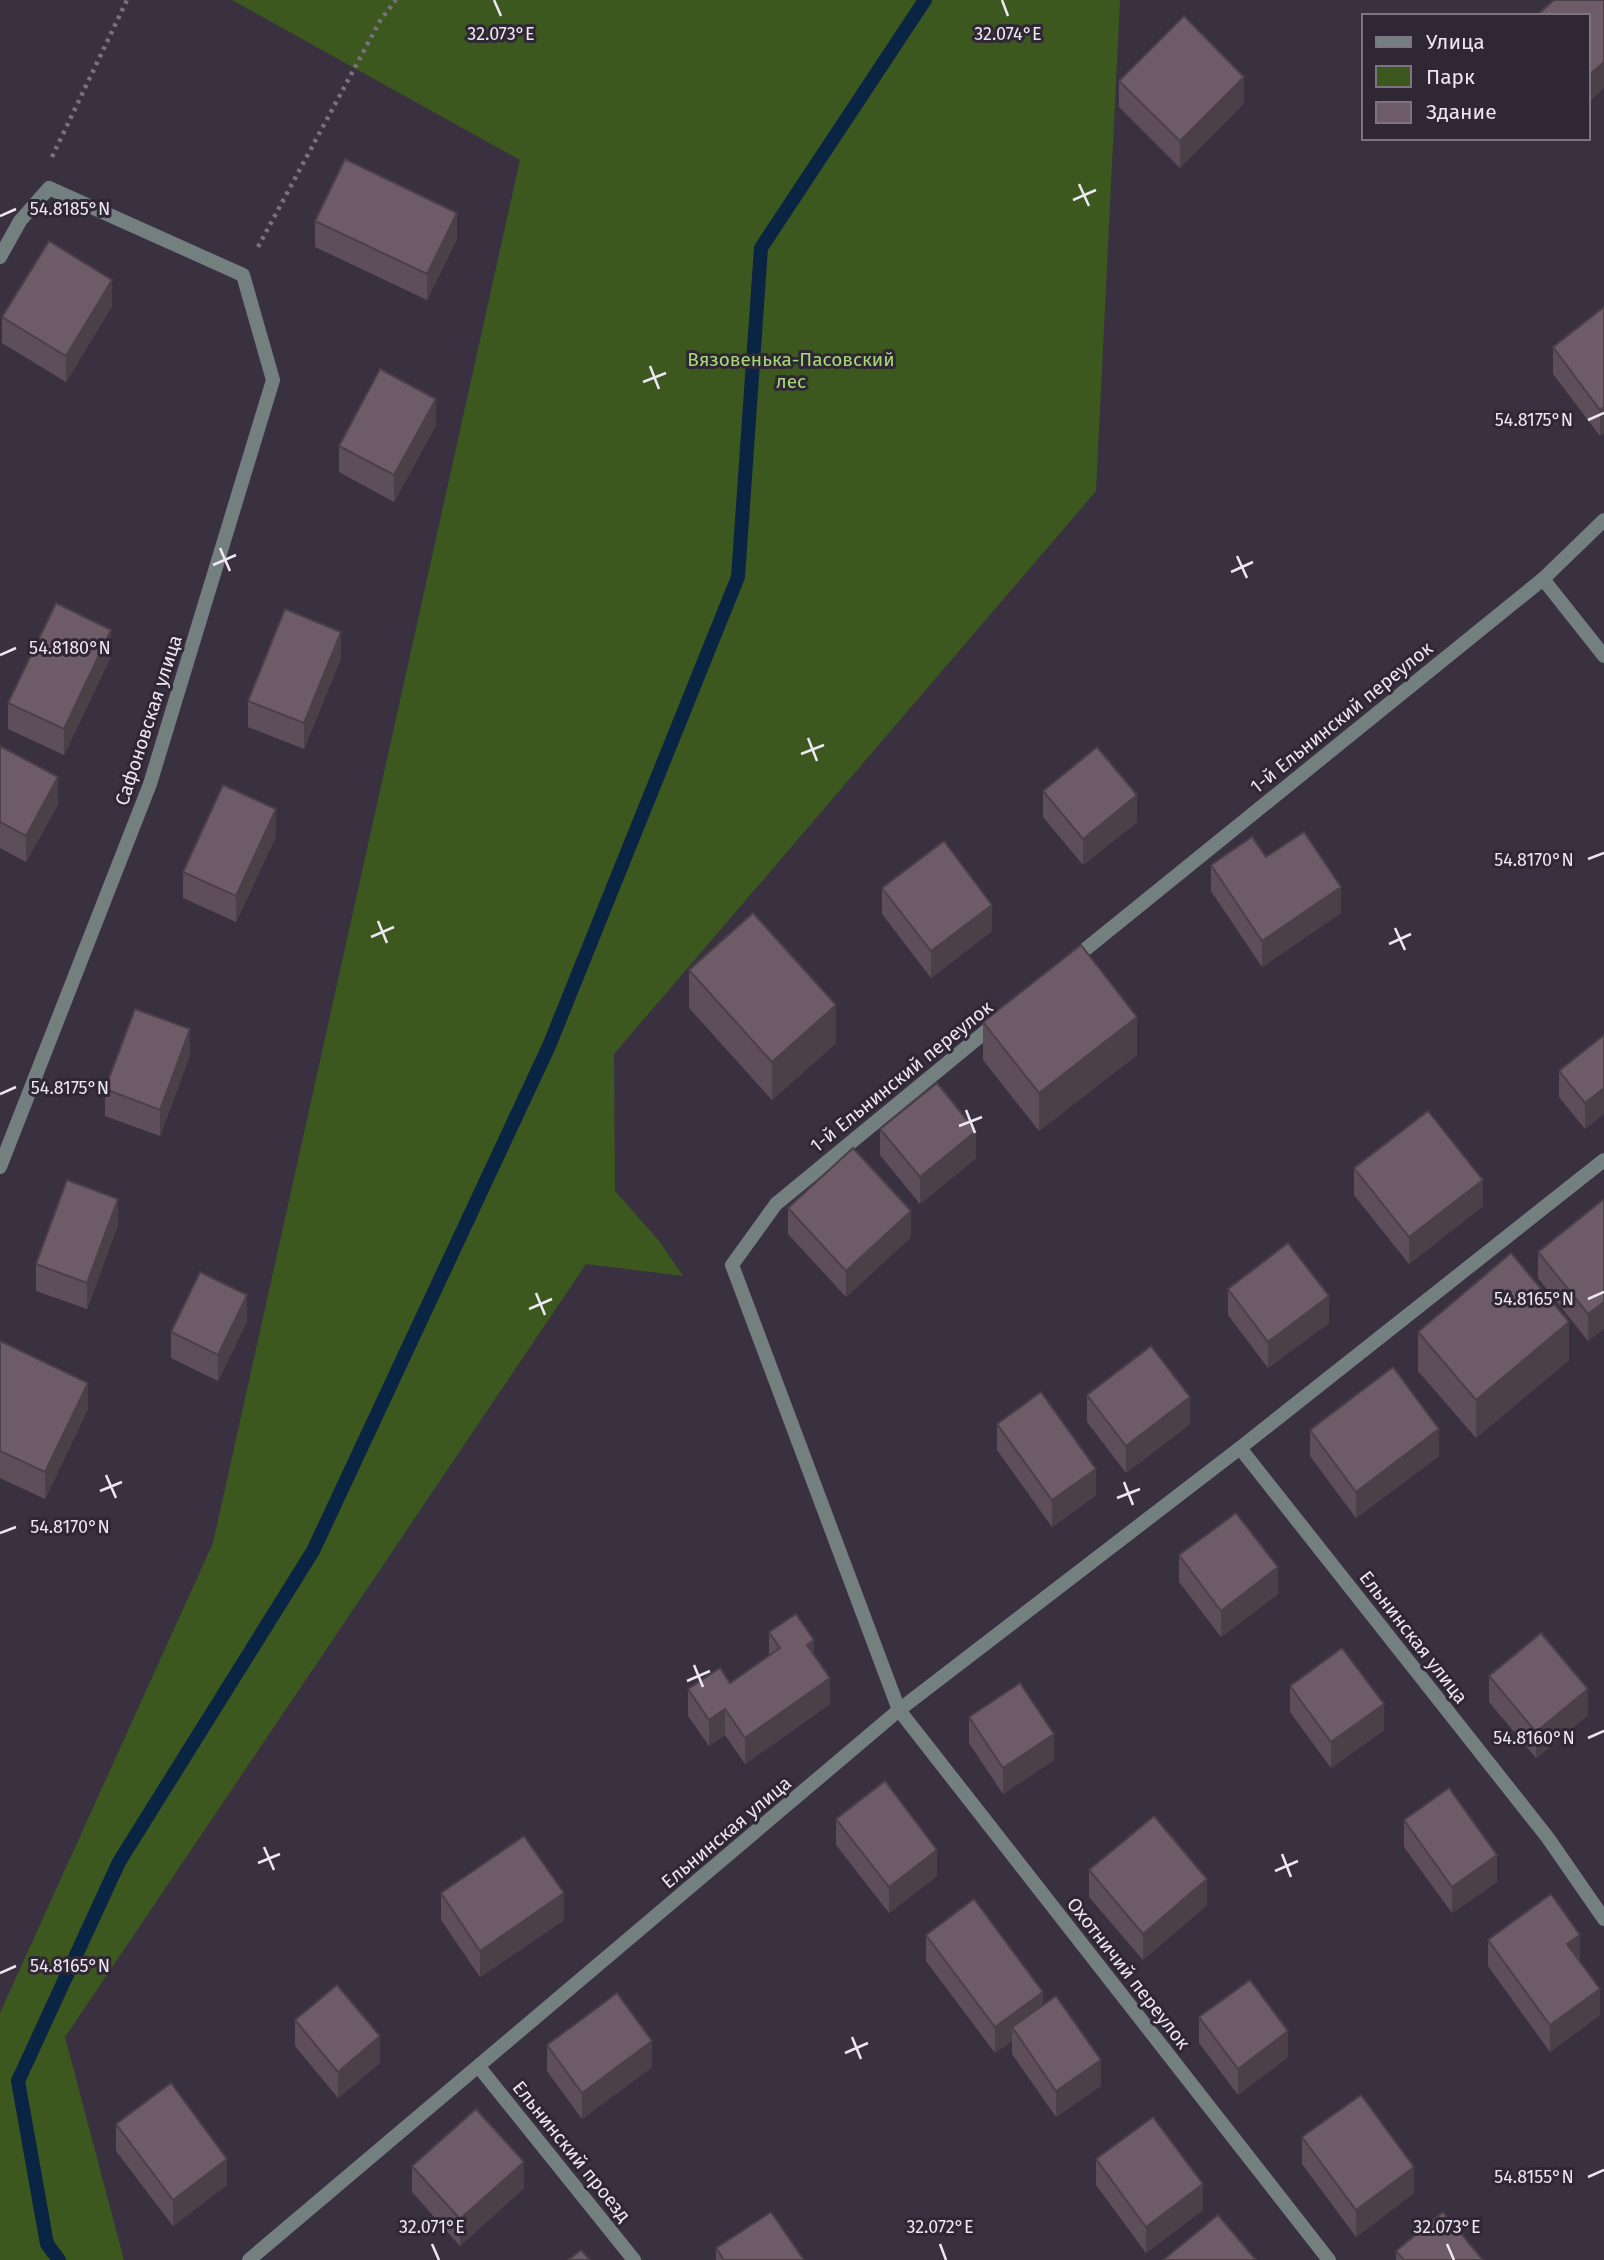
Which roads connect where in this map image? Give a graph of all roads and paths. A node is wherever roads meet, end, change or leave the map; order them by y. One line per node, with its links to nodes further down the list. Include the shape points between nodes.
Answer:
1 (127, 0): 3 (path, via 52,155)
2 (396, 0): 5 (path, via 381,19)
3 (49, 188): 4 (street, via 20,221); 5 (street)
4 (0, 257)
5 (243, 275): 12 (street, Сафоновская улица, via 273,380 150,784)
6 (1604, 520): 7 (street, 1-й Ельнинский переулок)
7 (1543, 579): 8 (street); 9 (street, 1-й Ельнинский переулок)
8 (1604, 656)
9 (1062, 969)
10 (1009, 1013): 14 (street, 1-й Ельнинский переулок, via 776,1204 732,1265)
11 (1604, 1160): 13 (street, Ельнинская улица)
12 (0, 1167)
13 (1240, 1448): 14 (street, Ельнинская улица); 15 (street, Ельнинская улица, via 1548,1838)
14 (899, 1710): 16 (street, Ельнинская улица); 19 (street, Охотничий переулок)
15 (1604, 1919)
16 (479, 2067): 17 (street, Ельнинская улица); 18 (street, Ельнинский проезд)
17 (249, 2260)
18 (634, 2260)
19 (1329, 2260)

